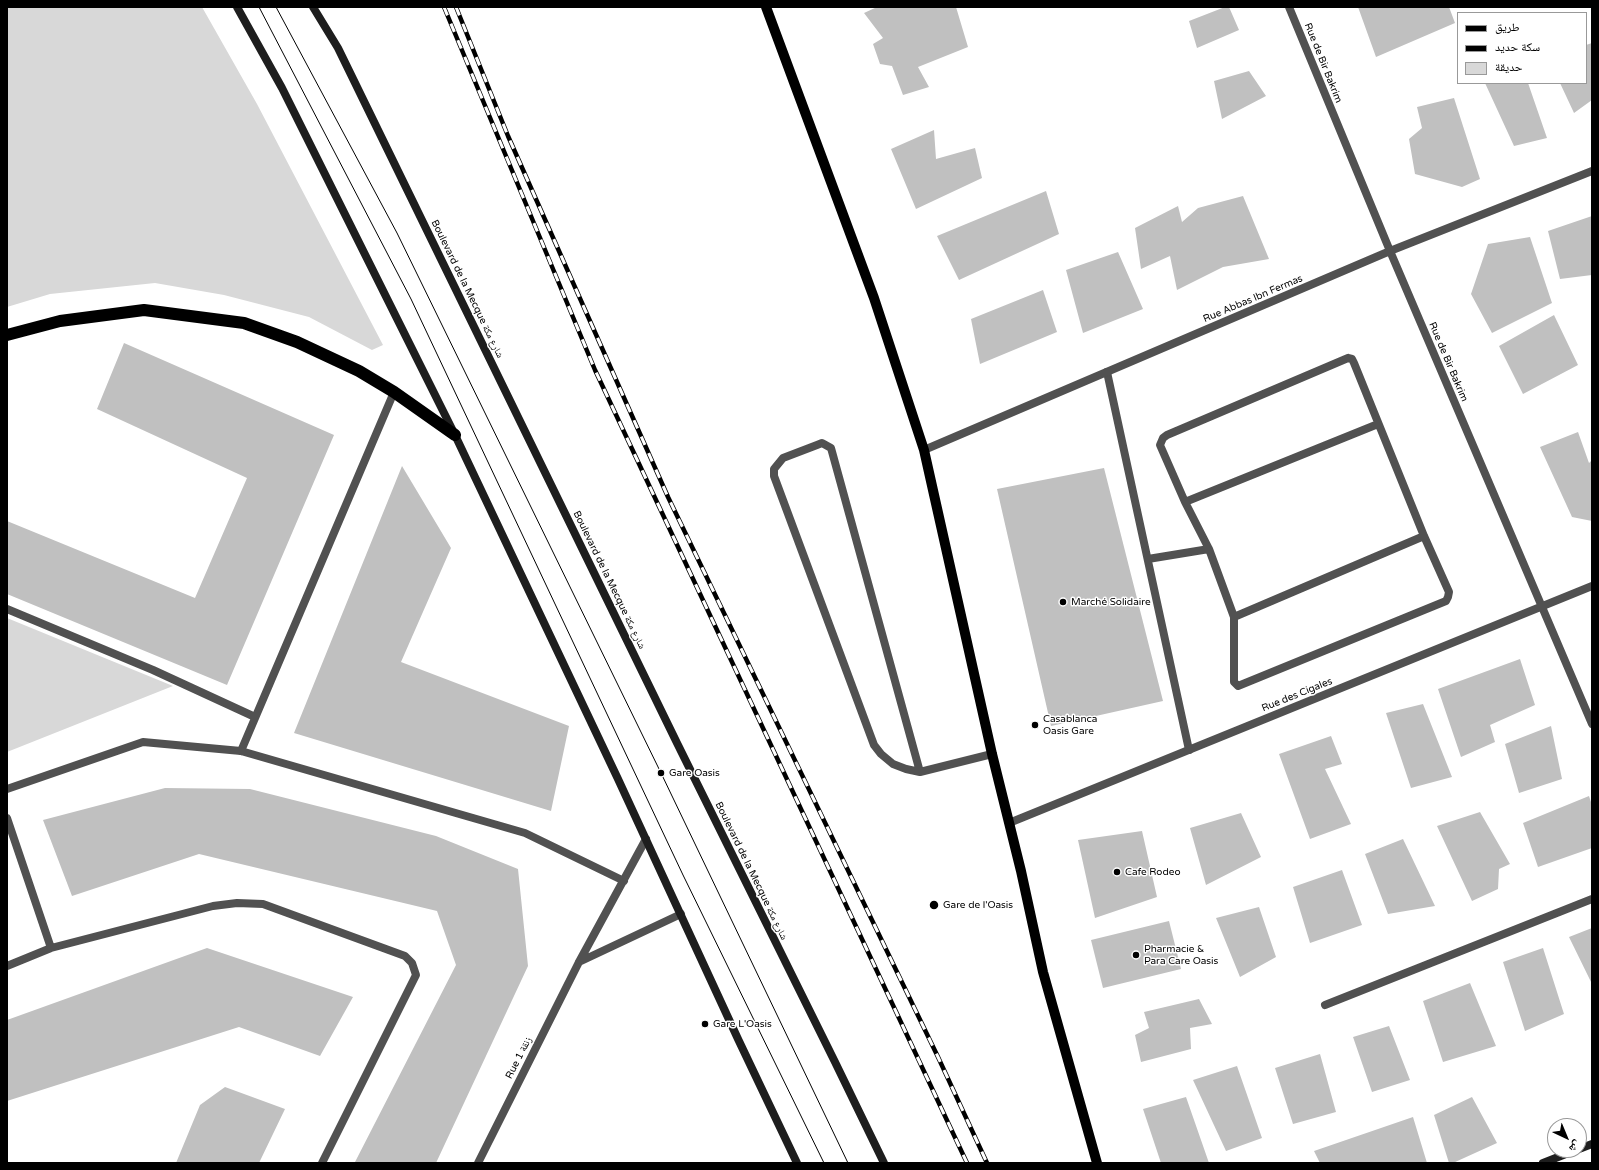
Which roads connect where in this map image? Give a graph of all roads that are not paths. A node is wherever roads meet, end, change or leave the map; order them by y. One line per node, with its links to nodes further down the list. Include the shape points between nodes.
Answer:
1 (237, 7): 11 (main road, via 282,88)
2 (313, 7): 42 (main road, Boulevard de la Mecque شارع مكة, via 338,48)
3 (766, 7): 12 (main road, via 874,298)
4 (1289, 7): 6 (street, Rue de Bir Bakrim)
5 (1592, 171): 6 (street, Rue Abbas Ibn Fermas)
6 (1390, 251): 8 (street, Rue Abbas Ibn Fermas); 18 (street, Rue de Bir Bakrim)
7 (7, 335): 9 (highway, via 60,321 144,310 244,323 311,348 359,371)
8 (1107, 372): 12 (street, Rue Abbas Ibn Fermas); 16 (street)
9 (394, 392): 11 (highway); 21 (street)
10 (1378, 424): 13 (street); 13 (street, via 1354,363 1348,358 1166,435 1160,445); 14 (street)
11 (455, 435): 30 (main road)
12 (924, 450): 25 (main road)
13 (1185, 502): 15 (street)
14 (1424, 536): 20 (street); 20 (street, via 1449,592 1446,601 1238,686 1234,682)
15 (1209, 549): 16 (street); 20 (street)
16 (1148, 559): 23 (street)
17 (1592, 586): 18 (street, Rue des Cigales)
18 (1542, 607): 22 (street, Rue de Bir Bakrim); 23 (street, Rue des Cigales)
19 (7, 609): 21 (street, via 153,670)
20 (1234, 617)
21 (255, 717): 24 (street)
22 (1592, 724)
23 (1189, 750): 29 (street, Rue des Cigales)
24 (241, 751): 27 (street, via 143,742); 31 (street, via 525,833)
25 (992, 754): 26 (street); 29 (main road)
26 (920, 772): 26 (street, via 893,764 874,745 774,476 774,469 783,458 822,443 831,448)
27 (7, 789)
28 (7, 818): 34 (street)
29 (1009, 823): 43 (main road, via 1043,972)
30 (646, 840): 31 (street, Rue 1 زنقة); 33 (main road)
31 (624, 881): 35 (street, Rue 1 زنقة)
32 (1592, 899): 37 (street)
33 (681, 914): 35 (street); 41 (main road)
34 (51, 948): 36 (street); 39 (street, via 213,906 237,903 263,904 405,956 412,963 416,975)
35 (579, 962): 40 (street, Rue 1 زنقة)
36 (7, 966)
37 (1325, 1005)
38 (1556, 1158): 44 (main road)
39 (322, 1163)
40 (478, 1163)
41 (797, 1163)
42 (884, 1163)
43 (1097, 1163)
44 (1543, 1163)

